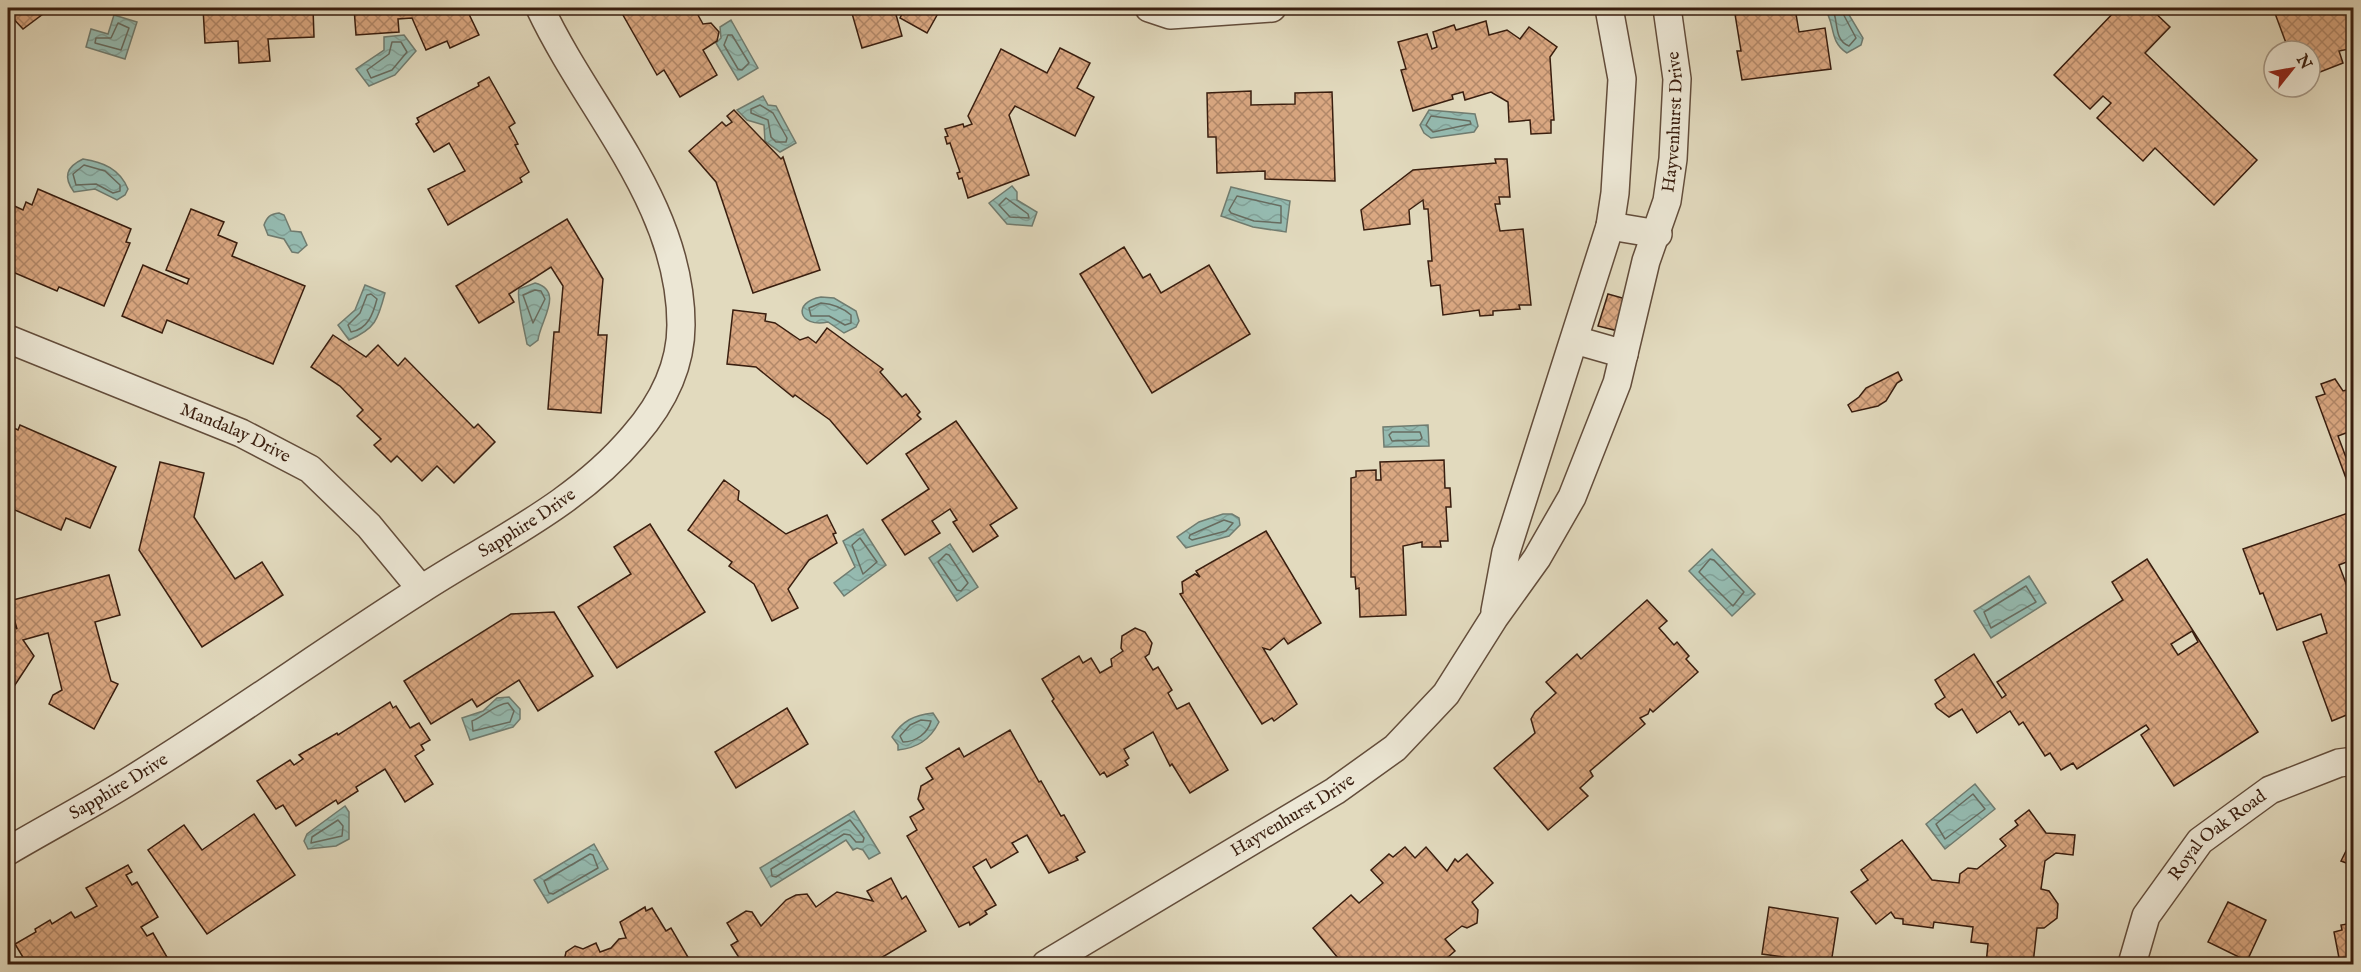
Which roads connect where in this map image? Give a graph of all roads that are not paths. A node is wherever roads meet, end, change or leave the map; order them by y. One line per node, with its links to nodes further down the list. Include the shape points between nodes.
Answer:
1 (540, 8): 11 (street, Sapphire Drive, via 556,42 643,184 671,248 681,325 677,365 661,400 634,437 568,500)
2 (1149, 8): 3 (street, via 1170,15)
3 (1272, 8)
4 (1609, 8): 6 (street, Hayvenhurst Drive, via 1622,79 1616,193)
5 (1667, 8): 7 (street, Hayvenhurst Drive, via 1677,79 1673,159)
6 (1610, 226): 7 (street); 9 (street, Hayvenhurst Drive)
7 (1658, 234): 10 (street, Hayvenhurst Drive, via 1646,261)
8 (8, 339): 11 (street, Mandalay Drive, via 241,433 310,469 369,526)
9 (1575, 340): 10 (street); 12 (street, Hayvenhurst Drive, via 1506,552)
10 (1624, 354): 12 (street, Hayvenhurst Drive, via 1617,383 1572,498 1537,558)
11 (421, 589): 14 (street, Sapphire Drive, via 126,783)
12 (1494, 618): 15 (street, Hayvenhurst Drive, via 1446,694 1395,748 1335,791)
13 (2354, 761): 16 (street, Royal Oak Road, via 2339,763 2270,790 2200,841 2146,916)
14 (8, 850)
15 (1046, 964)
16 (2132, 964)

